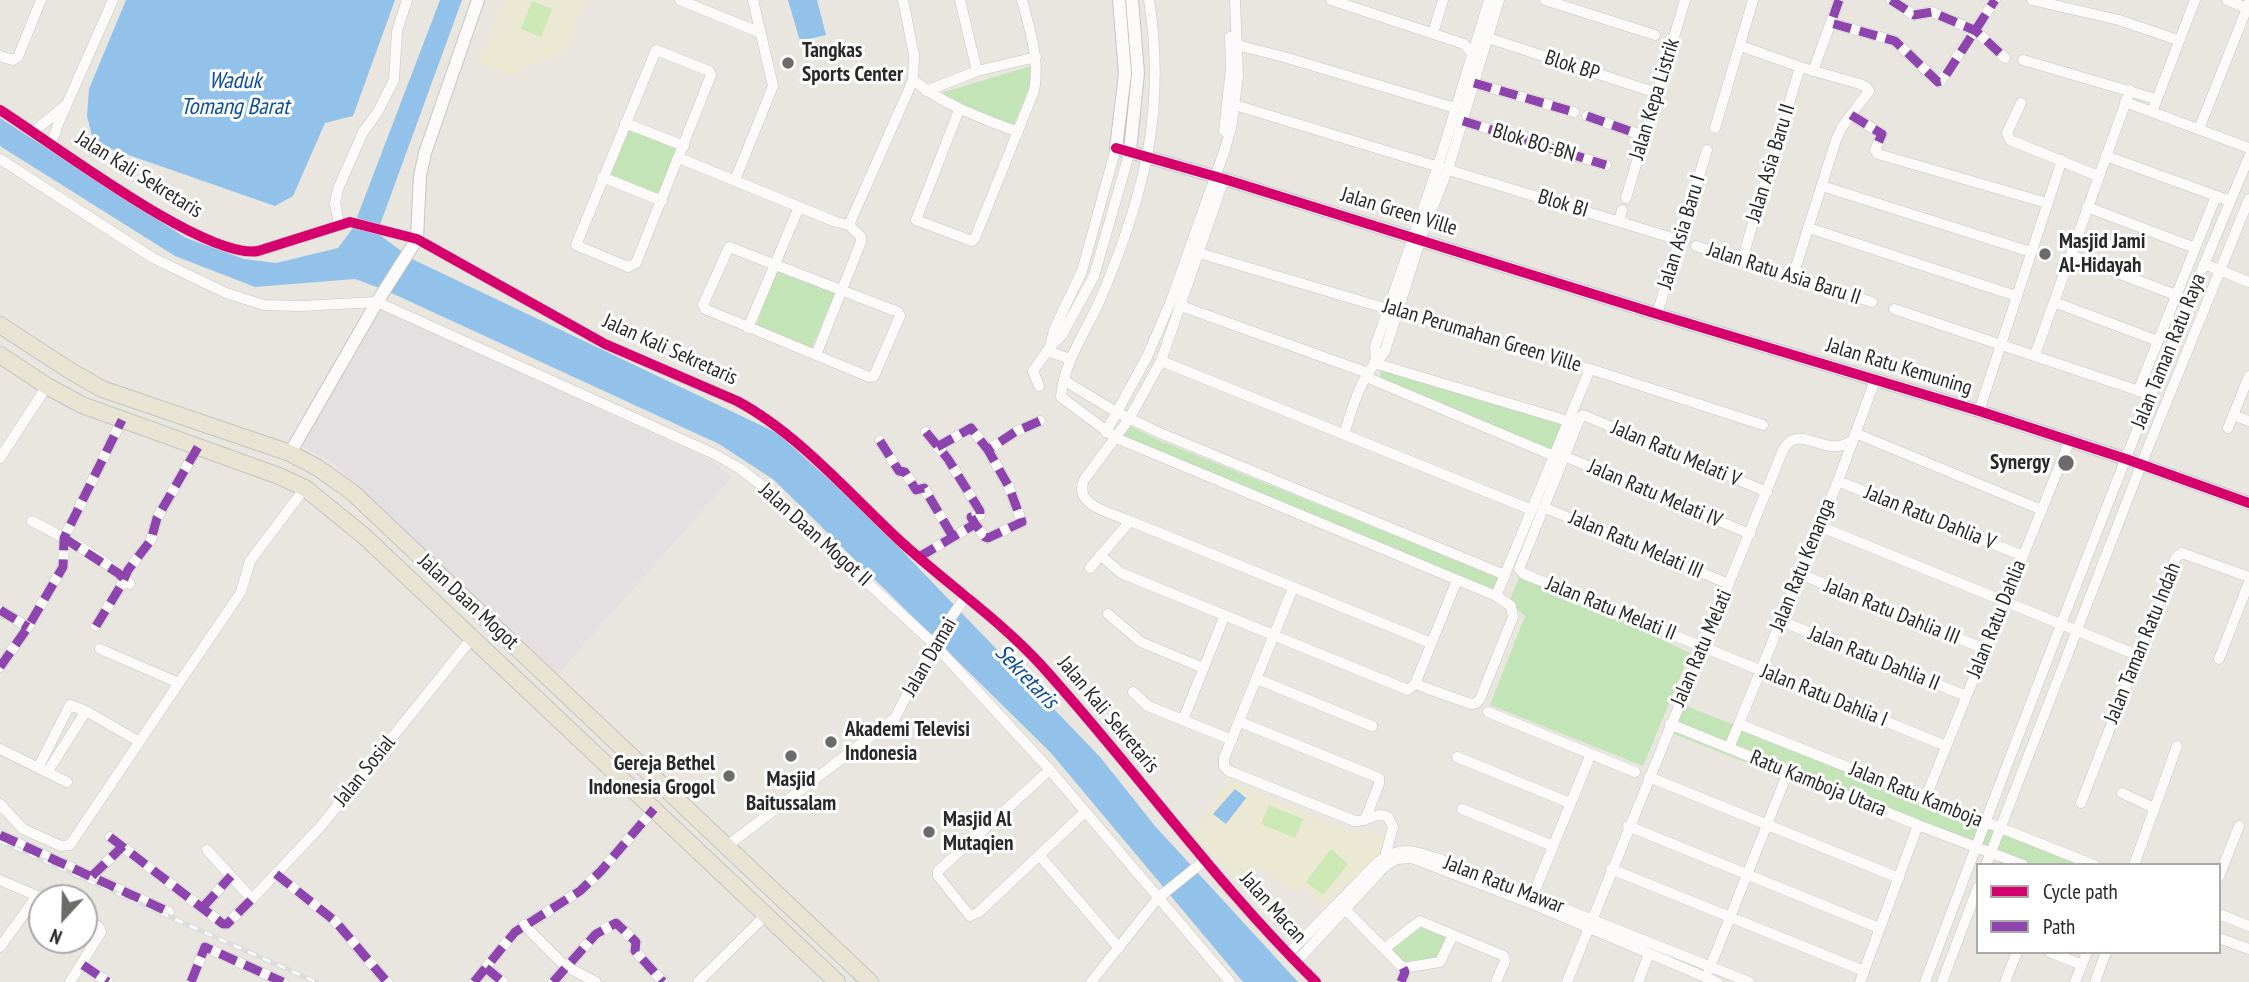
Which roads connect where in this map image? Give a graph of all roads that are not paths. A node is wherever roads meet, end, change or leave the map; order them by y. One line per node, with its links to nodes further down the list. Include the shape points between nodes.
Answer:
1 (41, 0): 38 (street, via 18,57)
2 (113, 0): 53 (street)
3 (407, 0): 97 (street, via 397,32 394,80 363,132 338,189 335,203)
4 (478, 0): 102 (street, via 425,153)
5 (680, 0): 30 (street)
6 (752, 0): 30 (street)
7 (903, 0): 45 (street, via 914,55)
8 (960, 0): 43 (street)
9 (1022, 0): 39 (street)
10 (1119, 0): 72 (street, via 1125,73)
11 (1132, 0): 72 (street, via 1138,73)
12 (1149, 0): 74 (street, via 1156,102)
13 (1235, 0): 35 (street)
14 (1331, 0): 31 (street)
15 (1443, 0): 31 (street)
16 (1489, 0): 33 (street)
17 (1499, 0): 33 (street)
18 (1545, 0): 32 (street)
19 (1685, 0): 49 (street, Jalan Kepa Listrik)
20 (1753, 0): 36 (street)
21 (1839, 0): 28 (street)
22 (1891, 0): 29 (street, via 1914,15 1932,12)
23 (1996, 0): 29 (street)
24 (2032, 0): 34 (street, via 2119,20)
25 (2195, 0): 34 (street)
26 (2227, 0): 27 (street)
27 (2248, 5): 65 (street)
28 (1831, 23): 29 (street, via 1895,41 1938,82); 44 (street)
29 (1976, 30): 40 (street)
30 (761, 33): 85 (street, via 772,91)
31 (1433, 33): 37 (street)
32 (1655, 35)
33 (1482, 38): 37 (street); 46 (street); 49 (street, Blok BP)
34 (2179, 40): 50 (street)
35 (1234, 46): 54 (street, via 1238,76); 55 (street)
36 (1741, 46): 42 (street); 64 (street)
37 (1468, 48): 55 (street)
38 (0, 56)
39 (1036, 57): 43 (street); 67 (street, via 1034,91)
40 (2005, 58)
41 (2023, 60): 47 (street)
42 (1800, 67): 44 (street); 108 (street, Jalan Asia Baru II)
43 (976, 71): 48 (street)
44 (1813, 71): 61 (street, via 1868,88 1867,97)
45 (913, 80): 48 (street); 98 (street)
46 (1474, 83): 58 (street); 62 (street)
47 (2130, 90): 50 (street); 51 (street)
48 (926, 91): 57 (street)
49 (1657, 93): 68 (street, Jalan Kepa Listrik)
50 (2156, 99): 59 (street)
51 (2125, 102): 59 (street); 75 (street)
52 (2021, 103): 79 (street, via 2008,138)
53 (66, 105): 66 (street); 69 (street)
54 (1232, 108): 81 (street, Blok BI); 84 (street)
55 (1455, 108): 81 (street)
56 (0, 110): 66 (street, Jalan Kali Sekretaris)
57 (959, 110): 67 (street); 67 (street, via 917,222 974,240)
58 (1574, 112)
59 (2152, 112): 65 (street)
60 (1587, 116): 68 (street)
61 (1851, 116): 86 (street, via 1836,140); 92 (street, via 1882,134 1875,150 1878,154)
62 (1462, 121): 80 (street, Blok BO-BN); 81 (street)
63 (625, 122): 70 (street); 70 (street, via 654,53 660,50 711,72); 83 (street)
64 (1715, 128)
65 (2199, 129): 71 (street)
66 (34, 131): 69 (street, Jalan Kali Sekretaris)
67 (1018, 132)
68 (1644, 136): 88 (street, Jalan Kepa Listrik)
69 (52, 143): 97 (street, Jalan Kali Sekretaris, via 166,218 230,249 258,251)
70 (684, 146): 77 (street)
71 (2249, 148)
72 (1123, 149): 74 (street, Jalan Green Ville); 127 (street, via 1094,276)
73 (1707, 150): 101 (street, Jalan Asia Baru I)
74 (1148, 156): 84 (street, Jalan Green Ville); 131 (street, via 1112,271)
75 (2106, 156): 82 (street); 87 (street)
76 (2249, 157): 91 (street, Jalan Taman Ratu Raya)
77 (679, 158): 85 (street); 90 (street)
78 (0, 159): 116 (street, via 153,258 226,293 264,305)
79 (2062, 160): 82 (street); 92 (street)
80 (1606, 165)
81 (1443, 168): 96 (street, Blok BI); 100 (street)
82 (2098, 176): 94 (street)
83 (602, 177): 90 (street); 90 (street, via 576,245 628,267 633,266)
84 (1220, 177): 100 (street, Jalan Green Ville); 106 (street); 144 (street, via 1147,357)
85 (735, 180): 93 (street)
86 (1822, 186): 99 (street); 105 (street)
87 (2216, 196): 91 (street); 104 (street)
88 (1626, 198)
89 (2249, 199): 110 (street, Jalan Taman Ratu Raya)
90 (662, 201)
91 (2230, 201): 110 (street, Jalan Taman Ratu Raya)
92 (2048, 203): 105 (street)
93 (799, 207): 98 (street); 109 (street)
94 (2087, 207): 104 (street); 107 (street)
95 (1622, 210): 96 (street)
96 (1619, 221): 101 (street, Blok BI)
97 (344, 223): 102 (street, Jalan Kali Sekretaris, via 389,232)
98 (849, 225): 113 (street, via 862,239)
99 (1809, 228): 111 (street); 115 (street)
100 (1417, 237): 121 (street); 122 (street, Jalan Green Ville)
101 (1679, 240): 122 (street, Jalan Asia Baru I)
102 (415, 243): 116 (street); 183 (street, Jalan Kali Sekretaris, via 605,344 757,412)
103 (1696, 246): 108 (street, Jalan Ratu Asia Baru II)
104 (2195, 248): 114 (street)
105 (2031, 252): 115 (street)
106 (1199, 253): 119 (street); 121 (street, Jalan Perumahan Green Ville)
107 (2070, 255): 114 (street); 118 (street)
108 (1742, 260): 111 (street, Jalan Ratu Asia Baru II)
109 (776, 265): 113 (street); 124 (street); 124 (street, via 733,247 727,249 704,307)
110 (2211, 267): 112 (street); 142 (street, Jalan Taman Ratu Raya); 166 (street, Jalan Taman Ratu Raya)
111 (1793, 276): 117 (street, Jalan Ratu Asia Baru II)
112 (2249, 282)
113 (842, 290): 129 (street); 129 (street, via 900,316 872,378)
114 (2176, 295): 125 (street)
115 (2016, 296): 126 (street)
116 (379, 298): 163 (street); 204 (street, Jalan Daan Mogot II, via 739,468)
117 (1872, 302)
118 (2054, 302): 125 (street); 130 (street)
119 (1181, 306): 132 (street); 135 (street)
120 (1894, 309): 126 (street)
121 (1394, 310): 133 (street, via 1385,351); 134 (street, Jalan Perumahan Green Ville)
122 (1657, 314): 138 (street, Jalan Ratu Kemuning)
123 (0, 325): 163 (highway, Jalan Daan Mogot, via 102,389)
124 (748, 328): 129 (street)
125 (2158, 341): 141 (street)
126 (2000, 345): 130 (street); 143 (street)
127 (1049, 349): 131 (street); 140 (street, via 1033,371)
128 (0, 355): 139 (highway, Jalan Daan Mogot)
129 (816, 355)
130 (2035, 355): 141 (street)
131 (1070, 359): 137 (street)
132 (1161, 361): 147 (street); 155 (street)
133 (1375, 361): 135 (street); 150 (street)
134 (1590, 369): 150 (street); 152 (street, Jalan Perumahan Green Ville)
135 (1367, 375): 155 (street); 164 (street)
136 (2249, 376): 146 (street)
137 (1065, 380): 144 (street); 156 (street, via 1061,397)
138 (1875, 380): 143 (street, Jalan Ratu Kemuning); 157 (street, Jalan Ratu Kenanga)
139 (47, 386): 148 (highway, Jalan Daan Mogot); 165 (street)
140 (1038, 386)
141 (2138, 391): 142 (street)
142 (2151, 395): 166 (street, Jalan Taman Ratu Raya)
143 (1979, 411): 158 (street, Jalan Ratu Kemuning)
144 (1118, 413): 147 (street); 156 (street)
145 (1584, 415): 164 (street, Jalan Ratu Melati IV); 169 (street, Jalan Ratu Melati V)
146 (2233, 415): 151 (street); 153 (street)
147 (1129, 419): 156 (street); 186 (street)
148 (122, 420): 160 (highway, Jalan Daan Mogot); 180 (street)
149 (1040, 421): 162 (street)
150 (1568, 421): 164 (street)
151 (2249, 421)
152 (1763, 425)
153 (2228, 428)
154 (926, 432): 161 (street)
155 (1344, 434): 172 (street)
156 (1111, 435): 175 (street, via 1081,492 1092,505); 187 (street)
157 (1853, 437): 167 (street, Jalan Ratu Kenanga); 169 (street, Jalan Ratu Melati, via 1845,446 1833,448 1791,439); 173 (street)
158 (2070, 440): 166 (street, Jalan Ratu Kemuning); 173 (street, Jalan Ratu Dahlia)
159 (880, 441): 179 (street, via 916,490 924,488)
160 (198, 447): 168 (highway, Jalan Daan Mogot); 188 (street)
161 (937, 447): 162 (street, via 971,428); 176 (street, via 980,511 971,517)
162 (988, 450): 176 (street, via 1022,522 988,538)
163 (290, 453): 215 (highway, Jalan Daan Mogot, via 352,492)
164 (1559, 456): 171 (street); 172 (street); 178 (street, Jalan Ratu Melati IV)
165 (0, 458)
166 (2134, 462): 170 (street, Jalan Ratu Kemuning); 201 (street, Jalan Taman Ratu Raya); 201 (street, Jalan Taman Ratu Raya)
167 (1838, 481): 177 (street, Jalan Ratu Kenanga); 182 (street, Jalan Ratu Dahlia V)
168 (305, 488): 203 (highway, Jalan Daan Mogot, via 364,536); 216 (street, via 250,561 241,592)
169 (1767, 492): 178 (street, Jalan Ratu Melati)
170 (2249, 503)
171 (1544, 507): 189 (street, Jalan Ratu Melati III); 206 (street, Jalan Ratu Melati II, via 1520,571)
172 (1532, 510): 186 (street)
173 (2042, 510): 182 (street, Jalan Ratu Dahlia)
174 (32, 521): 180 (street)
175 (1129, 521): 181 (street); 191 (street)
176 (975, 524): 179 (street)
177 (1819, 526): 185 (street, Jalan Ratu Kenanga); 194 (street)
178 (1750, 534): 189 (street, Jalan Ratu Melati)
179 (953, 537): 183 (street)
180 (64, 538): 188 (street); 200 (street, via 63,567)
181 (1100, 555): 184 (street); 197 (street, via 1121,573)
182 (2023, 556): 194 (street, Jalan Ratu Dahlia)
183 (919, 557): 193 (street, Jalan Kali Sekretaris)
184 (1090, 568)
185 (1800, 574): 198 (street, Jalan Ratu Kenanga); 208 (street, Jalan Ratu Dahlia III)
186 (1505, 575): 192 (street)
187 (1457, 580): 192 (street); 205 (street)
188 (126, 581): 199 (street)
189 (1729, 584): 206 (street, Jalan Ratu Melati)
190 (2248, 584): 209 (street, Jalan Taman Ratu Indah, via 2179,554); 210 (street)
191 (1293, 588): 202 (street); 205 (street)
192 (1496, 596): 217 (street, via 1511,606 1513,617 1480,699 1471,704)
193 (965, 598): 204 (street, Jalan Damai); 268 (street, Jalan Kali Sekretaris, via 1041,664)
194 (2005, 601): 201 (street); 208 (street, Jalan Ratu Dahlia)
195 (0, 610): 200 (street)
196 (1108, 614): 212 (street, via 1141,642)
197 (1224, 617): 202 (street); 212 (street)
198 (1781, 621): 213 (street, Jalan Ratu Kenanga); 220 (street, Jalan Ratu Dahlia II)
199 (96, 626)
200 (28, 627): 211 (street)
201 (2069, 628): 209 (street); 256 (street, Jalan Taman Ratu Raya); 256 (street, Jalan Taman Ratu Raya)
202 (1274, 636): 214 (street); 217 (street, via 1408,690)
203 (472, 639): 221 (highway, Jalan Daan Mogot); 275 (street, Jalan Sosial, via 321,826)
204 (934, 641): 252 (street, Jalan Daan Mogot II); 262 (street, Jalan Damai, via 895,718)
205 (1431, 643): 217 (street)
206 (1702, 647): 213 (street, Jalan Ratu Dahlia I); 227 (street, Jalan Ratu Melati)
207 (100, 649): 216 (street)
208 (1985, 649): 220 (street, Jalan Ratu Dahlia)
209 (2137, 656): 247 (street, Jalan Taman Ratu Indah)
210 (2219, 659)
211 (0, 667)
212 (1203, 668): 225 (street)
213 (1761, 671): 228 (street, Jalan Ratu Kenanga); 232 (street, Jalan Ratu Dahlia I)
214 (1257, 680): 226 (street); 229 (street)
215 (553, 681): 219 (highway, Jalan Daan Mogot); 221 (highway)
216 (179, 683): 231 (street)
217 (1415, 684)
218 (1133, 692): 225 (street, via 1148,706)
219 (567, 694): 223 (highway); 262 (highway, Jalan Daan Mogot)
220 (1966, 696): 232 (street, Jalan Ratu Dahlia)
221 (536, 697): 223 (highway, Jalan Daan Mogot)
222 (86, 711): 231 (street); 238 (street); 238 (street, via 68,706)
223 (550, 711): 250 (highway, Jalan Daan Mogot)
224 (1488, 712): 236 (street)
225 (1183, 720): 230 (street)
226 (1240, 722): 230 (street); 253 (street, via 1379,778)
227 (1670, 724): 234 (street, Ratu Kamboja Utara); 242 (street, Jalan Ratu Melati)
228 (1739, 724): 234 (street, Jalan Ratu Kenanga); 245 (street, Jalan Ratu Kamboja)
229 (1372, 726)
230 (1232, 740): 253 (street, via 1223,762 1229,771 1355,821)
231 (138, 741): 248 (street, via 68,846 23,829)
232 (1946, 746): 245 (street, Jalan Ratu Dahlia)
233 (2177, 746): 249 (street)
234 (1729, 748): 240 (street, Ratu Kamboja Utara)
235 (0, 749): 238 (street)
236 (1591, 754): 239 (street); 246 (street)
237 (1457, 757): 246 (street)
238 (44, 769): 243 (street)
239 (1635, 772)
240 (1788, 772): 254 (street); 255 (street, Ratu Kamboja Utara)
241 (1044, 775): 266 (street, via 939,868 937,875 972,917)
242 (1648, 777): 254 (street); 258 (street, Jalan Ratu Melati)
243 (67, 782)
244 (2122, 793): 249 (street)
245 (1925, 799): 256 (street, Jalan Ratu Kamboja)
246 (1570, 803): 263 (street)
247 (2081, 803)
248 (0, 804)
249 (2154, 808): 272 (street)
250 (654, 809): 290 (highway, Jalan Daan Mogot); 294 (street, via 580,891)
251 (1462, 809): 263 (street)
252 (1085, 812): 266 (street); 284 (street, Jalan Daan Mogot II)
253 (1365, 820): 267 (street, via 1383,814 1392,821 1386,850)
254 (1767, 825): 276 (street); 279 (street)
255 (1918, 825): 264 (street, Ratu Kamboja Utara); 279 (street)
256 (1993, 825): 264 (street, Jalan Taman Ratu Raya); 264 (street, Jalan Taman Ratu Raya); 271 (street, Jalan Ratu Kamboja)
257 (2239, 826): 274 (street)
258 (1628, 827): 273 (street, Jalan Ratu Melati); 276 (street)
259 (0, 835): 277 (street)
260 (110, 836): 261 (street, Jalan Sosial)
261 (123, 846): 277 (street); 286 (street, Jalan Sosial)
262 (727, 846): 330 (highway, Jalan Daan Mogot)
263 (1553, 846): 283 (street)
264 (1980, 849): 269 (street, Jalan Taman Ratu Raya); 270 (street, Jalan Ratu Kamboja); 341 (street, Jalan Taman Ratu Raya)
265 (207, 850): 278 (street)
266 (1040, 856): 300 (street)
267 (1389, 858): 283 (street, Jalan Ratu Mawar, via 1397,851 1416,852); 287 (street); 293 (street, Jalan Ratu Mawar, via 1422,860)
268 (1203, 862): 284 (street); 309 (street, Jalan Macan)
269 (1985, 863)
270 (2018, 863)
271 (2089, 863)
272 (2135, 863)
273 (1611, 869): 292 (street); 293 (street, Jalan Ratu Melati)
274 (2221, 872)
275 (276, 874): 285 (street, Jalan Sosial); 322 (street, via 335,921)
276 (1747, 874): 292 (street); 296 (street)
277 (92, 876): 289 (street)
278 (231, 876): 285 (street); 286 (street)
279 (1899, 878): 296 (street)
280 (0, 880): 281 (street)
281 (28, 892)
282 (1976, 892): 342 (street)
283 (1533, 895): 293 (street, Jalan Ratu Mawar)
284 (1161, 897): 300 (street); 332 (street)
285 (252, 899): 286 (street, Jalan Sosial, via 225,924)
286 (203, 907)
287 (1342, 907): 301 (street); 309 (street)
288 (28, 912): 299 (street)
289 (169, 912)
290 (766, 915): 328 (street); 329 (highway, Jalan Daan Mogot)
291 (2221, 915): 295 (street)
292 (1730, 917): 313 (street); 316 (street)
293 (1590, 923): 304 (street, Jalan Ratu Mawar); 313 (street, Jalan Ratu Mawar); 336 (street, Jalan Ratu Melati)
294 (524, 925): 312 (street); 314 (street)
295 (2249, 926)
296 (1879, 928): 316 (street)
297 (1453, 935): 301 (street, via 1418,921); 315 (street, via 1440,962); 335 (street, via 1506,957)
298 (2221, 939): 302 (street)
299 (0, 947)
300 (1119, 948): 331 (street)
301 (1385, 948): 315 (street)
302 (2249, 949)
303 (89, 954): 310 (street)
304 (1649, 954): 317 (street, Jalan Ratu Mawar); 337 (street)
305 (2016, 954): 343 (street)
306 (2055, 954): 311 (street)
307 (2086, 954): 311 (street)
308 (2105, 954): 345 (street)
309 (1292, 958): 333 (street, Jalan Macan)
310 (83, 965): 318 (street); 319 (street)
311 (2082, 965): 344 (street)
312 (565, 966): 325 (street); 326 (street); 327 (street, via 596,934 616,923 636,942 635,950)
313 (1710, 966): 317 (street); 339 (street, Jalan Ratu Mawar)
314 (486, 968): 323 (street); 324 (street)
315 (1403, 968): 334 (street)
316 (1864, 971): 340 (street)
317 (1705, 980): 338 (street, Jalan Ratu Mawar)
318 (70, 982)
319 (108, 982)
320 (191, 982): 321 (street, via 206,947)
321 (283, 982)
322 (387, 982)
323 (474, 982)
324 (503, 982)
325 (553, 982)
326 (596, 982)
327 (663, 982)
328 (698, 982)
329 (837, 982)
330 (870, 982)
331 (1091, 982)
332 (1230, 982)
333 (1316, 982)
334 (1401, 982)
335 (1496, 982)
336 (1567, 982)
337 (1638, 982)
338 (1717, 982)
339 (1749, 982)
340 (1860, 982)
341 (1925, 982)
342 (1942, 982)
343 (2005, 982)
344 (2075, 982)
345 (2095, 982)

